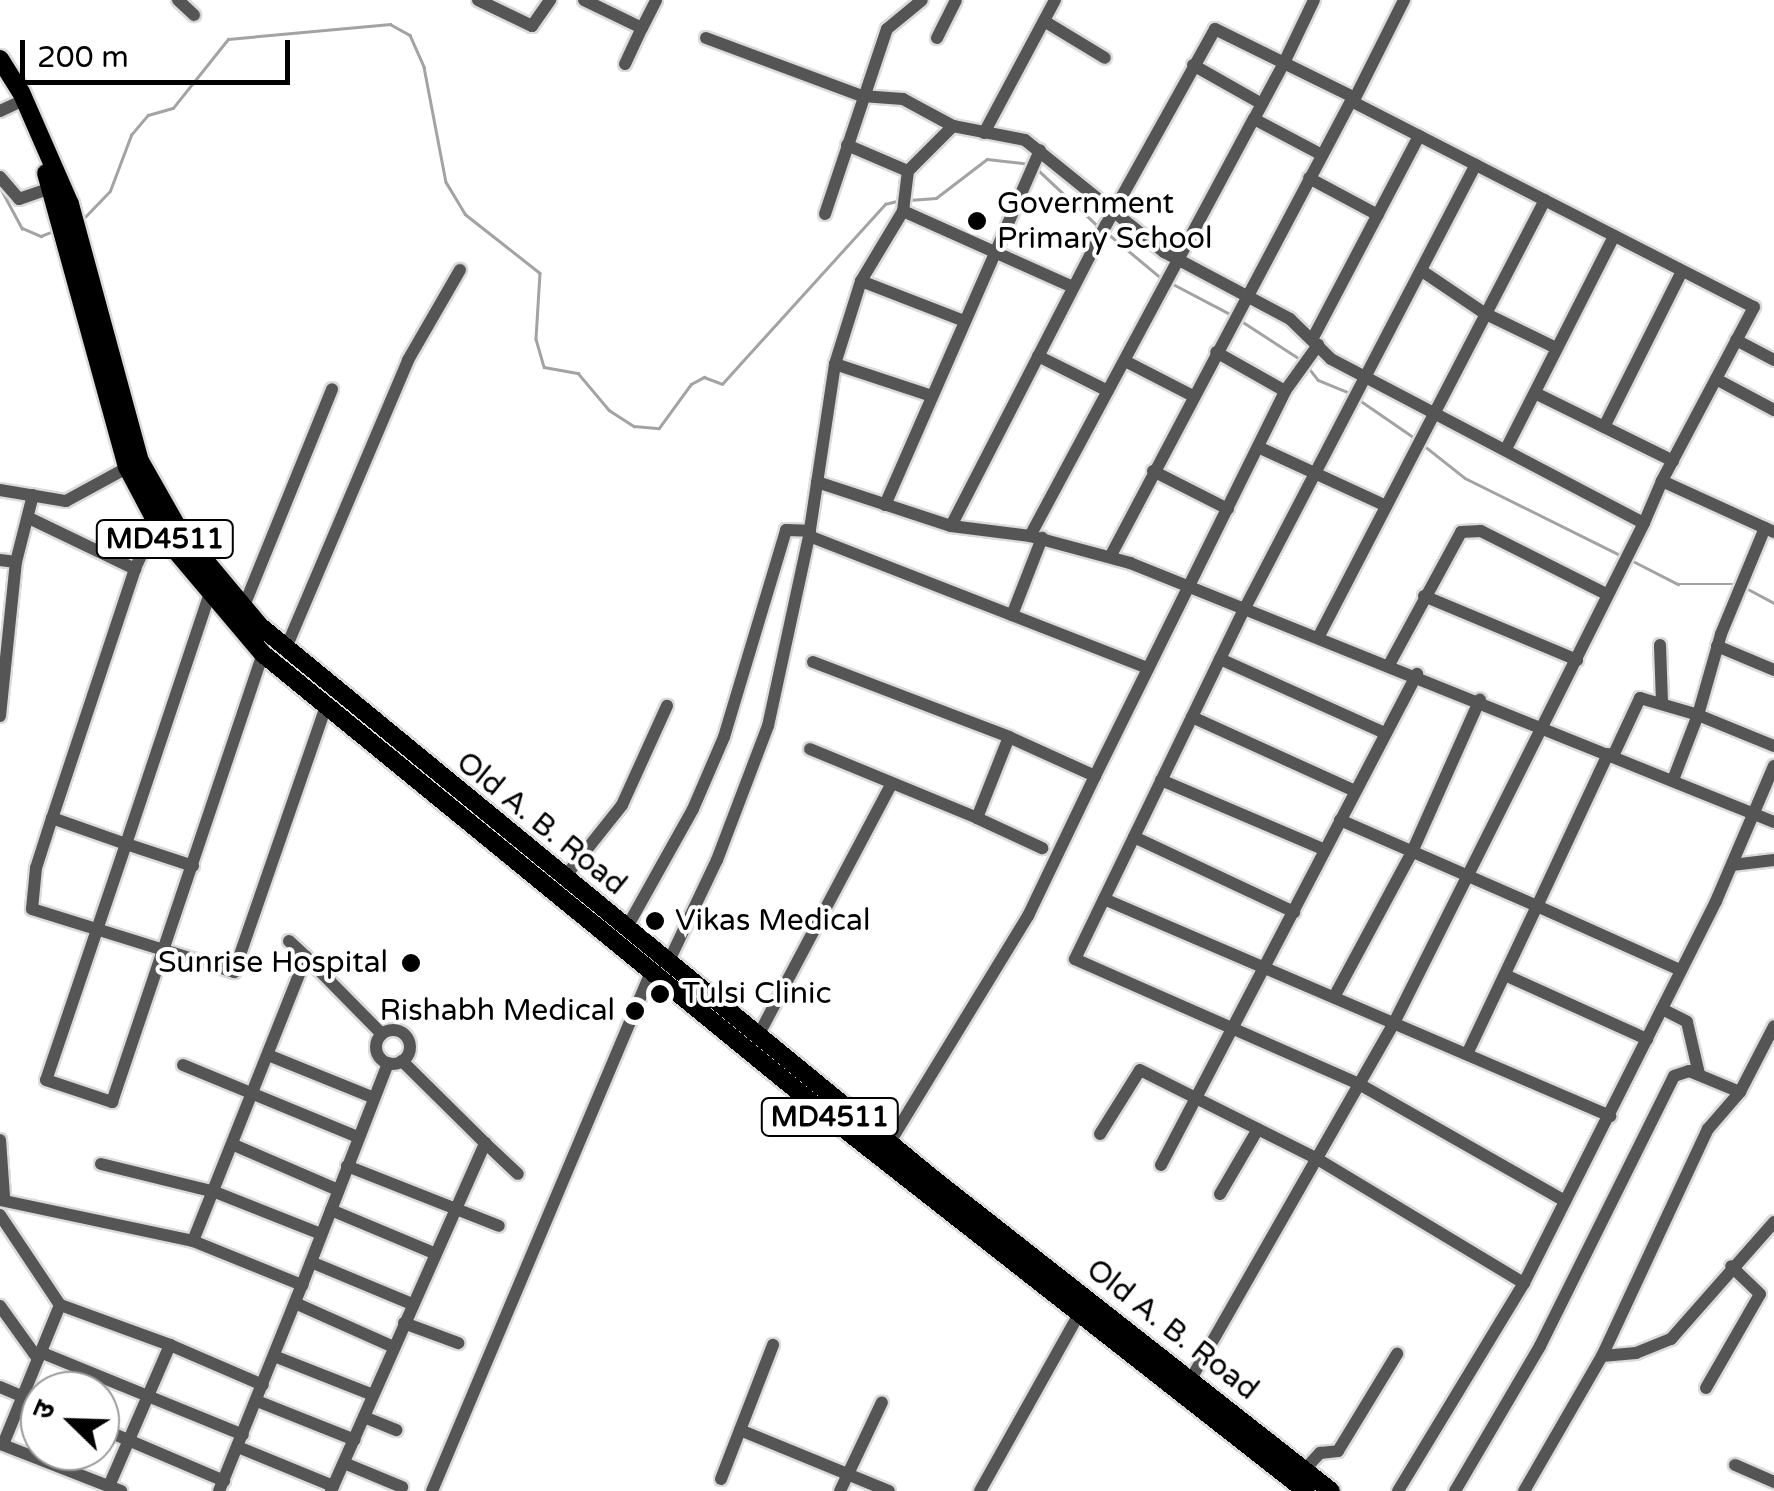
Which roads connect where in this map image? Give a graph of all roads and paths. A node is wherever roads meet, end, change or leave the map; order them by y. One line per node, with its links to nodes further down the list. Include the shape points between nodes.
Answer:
1 (178, 0): 11 (street)
2 (478, 0): 3 (street, via 532,26)
3 (550, 0)
4 (584, 0): 13 (street)
5 (656, 0): 13 (street)
6 (922, 0): 22 (street, via 887,29)
7 (956, 0): 15 (street)
8 (1055, 0): 12 (street)
9 (1314, 0): 18 (street)
10 (1404, 0): 18 (street, via 1355,98)
11 (194, 15)
12 (1044, 21): 16 (street); 27 (street)
13 (642, 28): 19 (street)
14 (706, 38): 22 (street)
15 (937, 38)
16 (1105, 58)
17 (0, 59): 38 (main road, Old A. B. Road / MD4511, via 21,92)
18 (1284, 63): 20 (street, via 1215,29); 23 (street)
19 (625, 64)
20 (1193, 65): 23 (street); 42 (street)
21 (0, 78): 24 (main road, Old A. B. Road / MD4511)
22 (862, 96): 26 (street, via 903,99); 29 (street)
23 (1262, 104): 25 (street)
24 (7, 107): 36 (main road, Old A. B. Road / MD4511)
25 (1254, 119): 30 (street); 45 (street)
26 (953, 126): 27 (street); 34 (street)
27 (984, 133): 31 (street, via 1009,134)
28 (1419, 136): 30 (street, via 1351,102); 32 (street); 41 (street)
29 (847, 145): 34 (street); 40 (street)
30 (1322, 155): 35 (street)
31 (1034, 161): 42 (street); 44 (street)
32 (1476, 164): 37 (street); 48 (street)
33 (0, 177): 36 (street, via 19,199)
34 (907, 177): 39 (street)
35 (1310, 178): 41 (street); 51 (street)
36 (51, 188): 38 (main road, Old A. B. Road / MD4511)
37 (1545, 200): 43 (street); 52 (street)
38 (63, 206): 76 (main road, Old A. B. Road / MD4511)
39 (903, 206): 44 (street); 49 (street)
40 (825, 214)
41 (1378, 215): 55 (street)
42 (1109, 219): 45 (street); 50 (street)
43 (1614, 236): 47 (street); 56 (street)
44 (994, 251): 50 (street); 53 (street)
45 (1180, 259): 51 (street); 59 (street)
46 (460, 270): 108 (street, via 408,360)
47 (1682, 271): 54 (street, via 1754,307); 72 (street)
48 (1422, 272): 52 (street); 63 (street)
49 (862, 282): 53 (street); 61 (street)
50 (1073, 287): 58 (street)
51 (1244, 298): 55 (street); 57 (street)
52 (1484, 313): 56 (street); 71 (street)
53 (964, 321): 68 (street)
54 (1736, 340): 60 (street); 62 (street)
55 (1316, 341): 63 (street); 65 (street)
56 (1556, 348): 67 (street)
57 (1216, 352): 65 (street); 69 (street)
58 (1038, 356): 66 (street); 88 (street)
59 (1125, 360): 66 (street); 69 (street)
60 (1774, 360)
61 (835, 364): 68 (street); 79 (street)
62 (1716, 379): 70 (street); 75 (street)
63 (1361, 383): 71 (street); 78 (street)
64 (332, 389): 102 (street)
65 (1285, 391): 73 (street)
66 (1108, 392): 92 (street)
67 (1534, 393): 72 (street); 74 (street)
68 (932, 396): 83 (street)
69 (1193, 396): 77 (street)
70 (1774, 410)
71 (1434, 413): 74 (street); 84 (street)
72 (1604, 427): 75 (street)
73 (1258, 447): 78 (street); 85 (street)
74 (1506, 449): 87 (street)
75 (1673, 461): 80 (street)
76 (134, 464): 82 (street, via 66,501); 91 (main road, Old A. B. Road / MD4511); 102 (main road, Old A. B. Road / MD4511)
77 (1153, 472): 85 (street); 93 (street)
78 (1314, 473): 84 (street); 103 (street)
79 (817, 482): 83 (street); 90 (street)
80 (1662, 482): 87 (street); 89 (street)
81 (0, 490): 82 (street)
82 (34, 495): 86 (street)
83 (885, 504): 88 (street)
84 (1386, 506): 105 (street)
85 (1228, 508): 97 (street)
86 (29, 518): 95 (street); 96 (street)
87 (1644, 523): 99 (street)
88 (951, 526): 92 (street)
89 (1770, 530): 107 (street)
90 (810, 534): 104 (street); 159 (street, via 786,530 724,737 693,809); 163 (street, via 768,726 717,860)
91 (164, 537): 96 (street, via 146,545); 98 (main road, Old A. B. Road / MD4511)
92 (1036, 537): 93 (street); 104 (street)
93 (1110, 557): 97 (street)
94 (0, 560): 95 (street)
95 (16, 562): 101 (street)
96 (135, 569): 141 (street)
97 (1188, 586): 103 (street); 115 (street)
98 (210, 593): 109 (main road, Old A. B. Road / MD4511); 146 (street)
99 (1606, 594): 100 (street, via 1470,530 1448,546); 111 (street)
100 (1424, 596): 111 (street); 114 (street)
101 (6, 601): 112 (street)
102 (244, 606): 108 (main road, Old A. B. Road / MD4511)
103 (1246, 606): 105 (street); 110 (street)
104 (1012, 615): 115 (street)
105 (1320, 636): 114 (street)
106 (1660, 645): 120 (street)
107 (1716, 646): 116 (street); 123 (street)
108 (286, 648): 127 (main road, Old A. B. Road / MD4511)
109 (263, 654): 122 (main road, Old A. B. Road / MD4511); 152 (street)
110 (1220, 659): 125 (street); 128 (street)
111 (1577, 660): 126 (street)
112 (2, 662): 119 (street)
113 (813, 662): 129 (street)
114 (1390, 663): 117 (street)
115 (1148, 668): 135 (street)
116 (1774, 670)
117 (1416, 674): 118 (street); 128 (street)
118 (1480, 699): 126 (street); 149 (street)
119 (0, 702): 124 (street)
120 (1662, 702): 123 (street); 133 (street, via 1640,698)
121 (668, 706): 154 (street, via 622,805)
122 (325, 709): 131 (main road, Old A. B. Road / MD4511); 161 (street, via 236,970)
123 (1698, 715): 130 (street); 137 (street)
124 (0, 716)
125 (1192, 717): 136 (street); 139 (street)
126 (1542, 727): 133 (street); 153 (street)
127 (385, 732): 131 (main road); 154 (main road, Old A. B. Road / MD4511)
128 (1385, 733): 139 (street)
129 (1009, 737): 135 (street); 142 (street)
130 (1774, 746)
131 (370, 747): 163 (main road, Old A. B. Road / MD4511)
132 (810, 749): 138 (street)
133 (1611, 755): 137 (street); 156 (street)
134 (1774, 766): 140 (street)
135 (1095, 776): 190 (street, via 1028,916)
136 (1162, 780): 145 (street); 148 (street)
137 (1673, 780): 140 (street)
138 (892, 783): 142 (street); 173 (street)
139 (1355, 791): 143 (street)
140 (1755, 814): 144 (street); 151 (street)
141 (52, 818): 146 (street); 158 (street, via 30,905)
142 (977, 818): 147 (street)
143 (1340, 820): 148 (street); 149 (street)
144 (1774, 822)
145 (1134, 837): 155 (street); 157 (street)
146 (126, 844): 152 (street); 158 (street)
147 (1042, 848)
148 (1324, 850): 157 (street)
149 (1412, 852): 153 (street); 167 (street)
150 (1774, 860): 151 (street)
151 (1732, 865): 165 (street)
152 (193, 866): 161 (street)
153 (1466, 877): 156 (street); 169 (street)
154 (564, 878): 159 (main road, Old A. B. Road / MD4511)
155 (1104, 900): 164 (street); 171 (street, via 1074,960)
156 (1537, 906): 165 (street); 166 (street)
157 (1294, 912): 164 (street)
158 (98, 928): 161 (street); 161 (street, via 46,1080 112,1102)
159 (626, 929): 163 (main road, Old A. B. Road / MD4511)
160 (289, 941): 162 (street)
161 (166, 949)
162 (306, 957): 172 (street); 176 (street)
163 (659, 967): 173 (main road, Old A. B. Road / MD4511); 218 (main road, Old A. B. Road / MD4511); 256 (street)
164 (1266, 969): 167 (street); 171 (street)
165 (1680, 970): 168 (street)
166 (1505, 976): 174 (street); 175 (street)
167 (1334, 996): 169 (street)
168 (1662, 1009): 174 (street); 179 (street, via 1688,1022)
169 (1394, 1023): 175 (street); 180 (street)
170 (1774, 1026): 181 (street)
171 (1233, 1029): 180 (street); 184 (street)
172 (382, 1034): 177 (street, via 376,1050); 177 (street, via 405,1036 409,1049)
173 (758, 1036): 190 (main road, Old A. B. Road / MD4511)
174 (1647, 1040): 185 (street)
175 (1467, 1054): 185 (street)
176 (268, 1055): 182 (street); 183 (street)
177 (395, 1062): 182 (street); 191 (street)
178 (183, 1065): 183 (street)
179 (1699, 1074): 181 (street); 263 (street, via 1684,1070 1674,1076 1540,1346)
180 (1357, 1083): 193 (street); 202 (street)
181 (1740, 1092): 228 (street, via 1708,1129)
182 (372, 1097): 188 (street)
183 (252, 1098): 188 (street); 192 (street)
184 (1198, 1098): 186 (street); 187 (street, via 1140,1070); 195 (street)
185 (1610, 1116): 202 (street)
186 (1258, 1128): 193 (street); 200 (street)
187 (1100, 1134)
188 (358, 1138): 196 (street)
189 (0, 1140): 201 (street)
190 (890, 1142): 230 (main road, Old A. B. Road / MD4511)
191 (485, 1143): 197 (street); 203 (street)
192 (234, 1145): 198 (street); 199 (street)
193 (1314, 1157): 213 (street); 230 (street)
194 (101, 1164): 199 (street)
195 (1161, 1165)
196 (347, 1166): 198 (street); 203 (street)
197 (518, 1174)
198 (338, 1190): 204 (street)
199 (215, 1192): 208 (street); 209 (street)
200 (1220, 1194)
201 (2, 1198): 209 (street)
202 (1565, 1202): 213 (street)
203 (454, 1208): 207 (street); 210 (street)
204 (330, 1210): 208 (street); 210 (street)
205 (0, 1214): 216 (street)
206 (1774, 1222): 212 (street)
207 (499, 1226)
208 (321, 1234): 211 (street)
209 (193, 1242): 214 (street)
210 (434, 1253): 217 (street)
211 (311, 1262): 214 (street); 217 (street)
212 (1731, 1266): 228 (street, via 1670,1339 1636,1353); 232 (street, via 1760,1294)
213 (1524, 1283): 262 (street)
214 (302, 1284): 215 (street)
215 (295, 1303): 224 (street); 227 (street)
216 (60, 1304): 222 (street); 226 (street)
217 (412, 1304): 220 (street)
218 (1080, 1314): 259 (street); 260 (main road, Old A. B. Road / MD4511)
219 (2, 1315): 226 (street)
220 (404, 1323): 221 (street); 224 (street)
221 (458, 1344)
222 (170, 1345): 231 (street); 233 (street)
223 (773, 1345): 240 (street)
224 (394, 1347): 234 (street)
225 (1397, 1354): 248 (street, via 1338,1450 1320,1453)
226 (39, 1356): 229 (street); 233 (street)
227 (274, 1356): 231 (street); 234 (street)
228 (1602, 1356): 264 (street)
229 (33, 1371)
230 (1191, 1379): 248 (main road, Old A. B. Road / MD4511)
231 (263, 1384): 235 (street)
232 (1706, 1388)
233 (148, 1395): 243 (street); 244 (street)
234 (374, 1395): 238 (street)
235 (257, 1400): 242 (street); 244 (street)
236 (20, 1402): 245 (street)
237 (882, 1402): 249 (street)
238 (364, 1417): 239 (street); 242 (street)
239 (397, 1430)
240 (740, 1430): 249 (street); 250 (street)
241 (120, 1437): 243 (street)
242 (355, 1440): 246 (street)
243 (128, 1441): 252 (street); 254 (street)
244 (240, 1441): 252 (street); 255 (street)
245 (1, 1445): 254 (street)
246 (344, 1464): 253 (street); 255 (street)
247 (1735, 1464): 251 (street)
248 (1306, 1468): 261 (main road, Old A. B. Road / MD4511)
249 (848, 1474): 257 (street); 258 (street)
250 (721, 1479)
251 (1774, 1482)
252 (222, 1486)
253 (402, 1487)
254 (115, 1488)
255 (332, 1488)
256 (432, 1491)
257 (840, 1491)
258 (890, 1491)
259 (980, 1491)
260 (1306, 1491)
261 (1331, 1491)
262 (1398, 1491)
263 (1455, 1491)
264 (1524, 1491)

